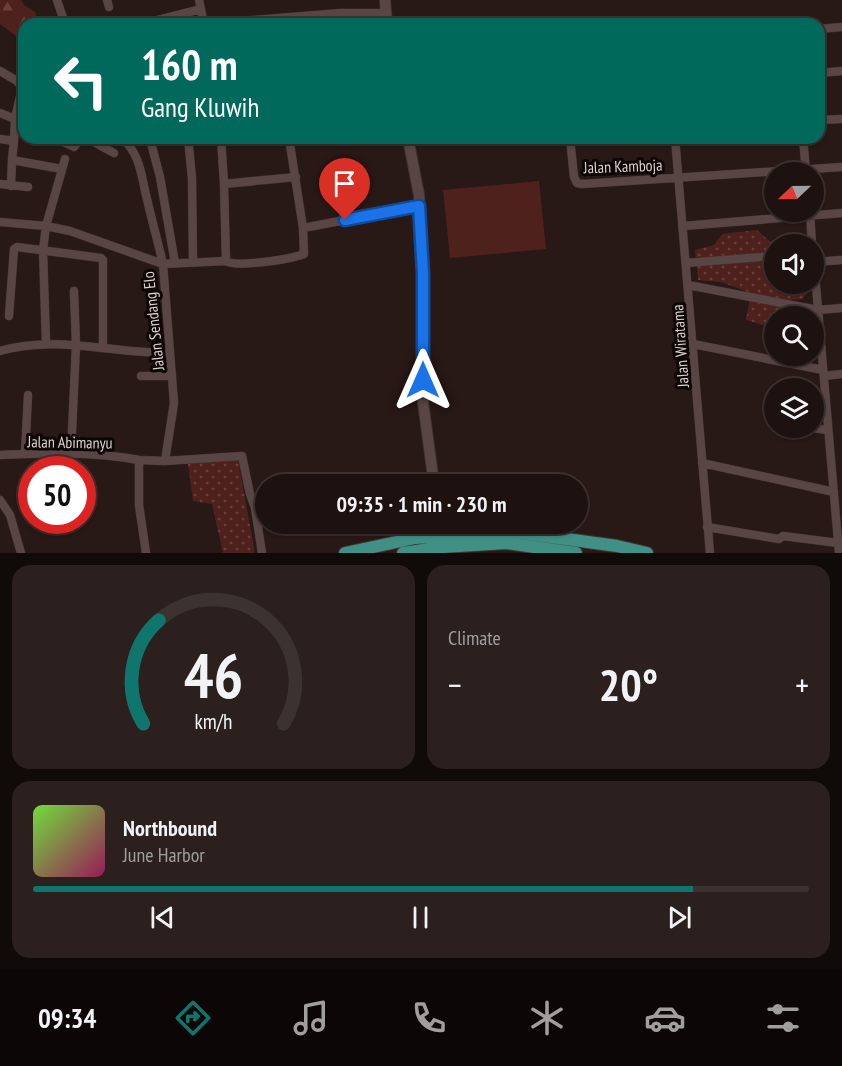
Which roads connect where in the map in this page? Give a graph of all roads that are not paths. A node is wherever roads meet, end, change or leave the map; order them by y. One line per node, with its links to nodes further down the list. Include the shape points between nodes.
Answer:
1 (57, 0): 4 (street)
2 (385, 0): 7 (main road)
3 (200, 4): 5 (street)
4 (63, 18)
5 (165, 18)
6 (298, 18): 7 (street, via 341,13)
7 (386, 18)
8 (842, 27): 9 (street)
9 (825, 28)
10 (0, 71): 13 (street)
11 (842, 71): 12 (street)
12 (825, 72)
13 (18, 82)
14 (18, 108): 18 (street)
15 (0, 113): 18 (street)
16 (842, 119): 17 (street)
17 (825, 120)
18 (15, 123): 19 (street); 21 (street)
19 (18, 125)
20 (0, 139): 21 (street)
21 (14, 141): 34 (street)
22 (99, 144): 32 (street)
23 (127, 144): 62 (street, via 141,169)
24 (152, 144): 60 (street)
25 (189, 144): 57 (street)
26 (221, 144): 43 (street)
27 (292, 144): 40 (street)
28 (409, 144): 46 (main road)
29 (571, 144): 41 (street, Jalan Kamboja, via 577,183)
30 (676, 144): 41 (street, Jalan Wiratama)
31 (804, 144): 35 (street)
32 (114, 153)
33 (65, 159): 37 (street)
34 (12, 160): 37 (street); 44 (street)
35 (805, 162)
36 (842, 167): 38 (street)
37 (62, 169): 51 (street)
38 (824, 169)
39 (764, 173): 41 (street)
40 (296, 177): 43 (street); 53 (street)
41 (679, 178): 52 (street, Jalan Wiratama)
42 (0, 184): 44 (street)
43 (224, 184): 58 (street)
44 (11, 186): 45 (street)
45 (28, 187)
46 (419, 206): 53 (street); 90 (main road, via 423,402)
47 (824, 213): 48 (street)
48 (842, 213)
49 (764, 218): 52 (street)
50 (0, 222): 51 (street, Jalan Sendang Elo)
51 (46, 226): 54 (street); 62 (street, Jalan Sendang Elo)
52 (683, 226): 61 (street, Jalan Wiratama)
53 (303, 228): 58 (street, via 303,255 248,263)
54 (43, 250): 68 (street, via 13,250); 69 (street); 72 (street, via 103,260)
55 (764, 257): 61 (street)
56 (842, 260): 59 (street)
57 (193, 261): 58 (street); 60 (street)
58 (226, 261)
59 (824, 261)
60 (175, 263): 62 (street)
61 (686, 263): 63 (street, Jalan Wiratama)
62 (162, 264): 74 (street, Jalan Sendang Elo)
63 (688, 285): 65 (street); 70 (street, Jalan Wiratama)
64 (74, 291): 71 (street)
65 (797, 306)
66 (842, 308): 67 (street)
67 (824, 310)
68 (9, 316)
69 (46, 343): 71 (street); 73 (street)
70 (693, 344): 76 (street); 89 (street, Jalan Wiratama)
71 (76, 345): 72 (street); 84 (street)
72 (103, 348): 74 (street)
73 (0, 351)
74 (170, 353): 79 (street, Jalan Sendang Elo)
75 (822, 366): 76 (street)
76 (823, 373): 77 (street); 81 (street)
77 (842, 374)
78 (141, 376): 79 (street)
79 (172, 376): 88 (street, Jalan Sendang Elo, via 174,404)
80 (28, 395): 85 (street)
81 (825, 399): 83 (street)
82 (824, 430): 83 (street)
83 (827, 430): 91 (street)
84 (71, 453): 85 (street, Jalan Abimanyu); 87 (street, Jalan Abimanyu)
85 (25, 454): 86 (street, Jalan Abimanyu)
86 (0, 455)
87 (139, 460): 88 (street); 97 (street, via 139,505)
88 (165, 460): 98 (street, via 242,456)
89 (702, 463): 91 (street); 93 (street, Jalan Wiratama)
90 (433, 474)
91 (834, 492): 95 (street)
92 (0, 500): 96 (street, via 10,515)
93 (707, 527): 95 (street, via 779,539 783,536); 103 (street, Jalan Wiratama)
94 (441, 535): 99 (highway); 100 (highway); 101 (highway); 102 (highway, via 530,533)
95 (838, 543): 104 (street)
96 (21, 553)
97 (146, 553)
98 (262, 553)
99 (345, 553)
100 (403, 553)
101 (576, 553)
102 (647, 553)
103 (710, 553)
104 (839, 553)

